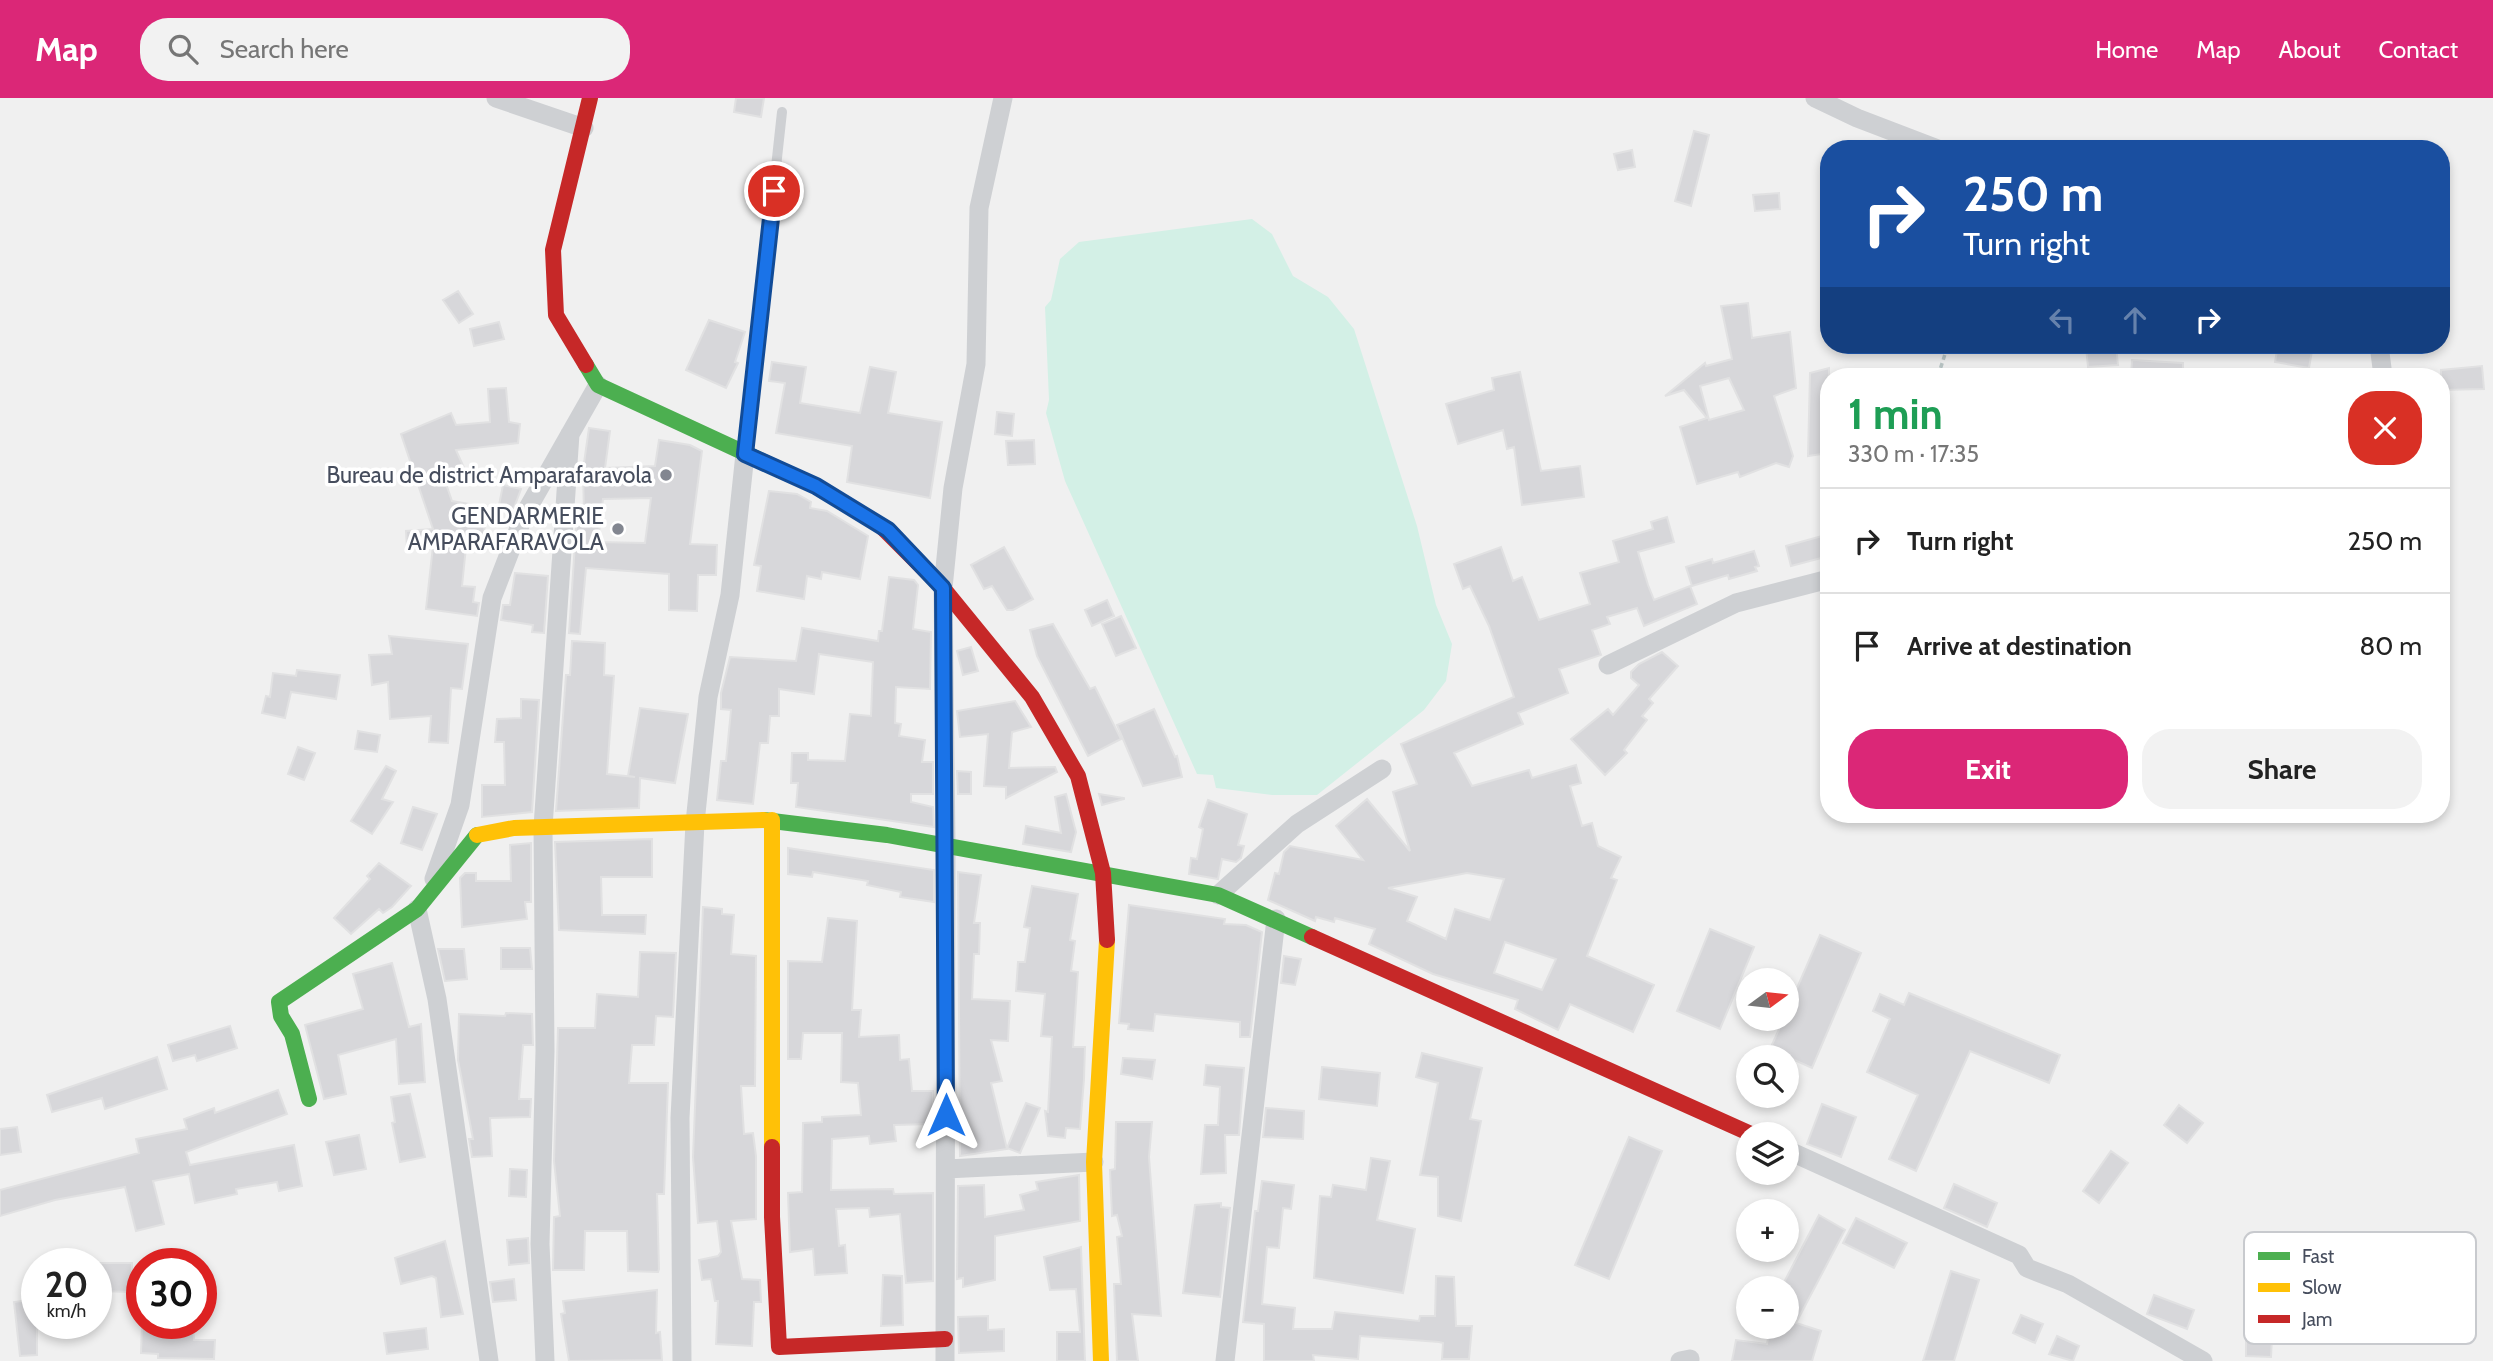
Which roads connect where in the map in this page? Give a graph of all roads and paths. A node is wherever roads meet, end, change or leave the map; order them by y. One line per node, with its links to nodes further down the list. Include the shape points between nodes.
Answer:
1 (496, 98): 6 (street)
2 (590, 98): 6 (street)
3 (1003, 98): 12 (street, via 979,208 976,364 953,488)
4 (1815, 98): 7 (street)
5 (782, 112): 10 (lane)
6 (583, 128): 8 (street, via 553,250 556,315)
7 (1914, 140)
8 (598, 385): 9 (street); 10 (street)
9 (569, 435): 17 (street); 20 (street, via 524,515 492,598 460,805)
10 (745, 454): 12 (street, via 816,486 888,530); 16 (street, via 730,595 708,697)
11 (1820, 581): 13 (street, via 1736,603)
12 (943, 588): 18 (street); 19 (street, via 1032,697 1079,776)
13 (1608, 665)
14 (1382, 769): 21 (street, via 1297,824)
15 (772, 820): 16 (street); 18 (street); 29 (street, via 772,1217 779,1347)
16 (695, 822): 17 (street); 32 (street, via 681,1118)
17 (543, 827): 20 (street, via 478,834); 31 (street, via 545,1051 540,1244)
18 (946, 845): 19 (street); 28 (street)
19 (1103, 873): 21 (street); 27 (street, via 1108,947)
20 (432, 887): 22 (street)
21 (1218, 895): 23 (street)
22 (417, 909): 24 (street, via 279,1002); 30 (street, via 437,999)
23 (1276, 919): 25 (street); 35 (street)
24 (309, 1099)
25 (1736, 1127)
26 (1799, 1155): 36 (street, via 2019,1255 2027,1268 2068,1284)
27 (1094, 1162): 28 (street); 34 (street)
28 (946, 1169): 29 (street)
29 (945, 1339): 33 (street)
30 (489, 1361)
31 (545, 1361)
32 (682, 1361)
33 (945, 1361)
34 (1101, 1361)
35 (1225, 1361)
36 (2203, 1361)

